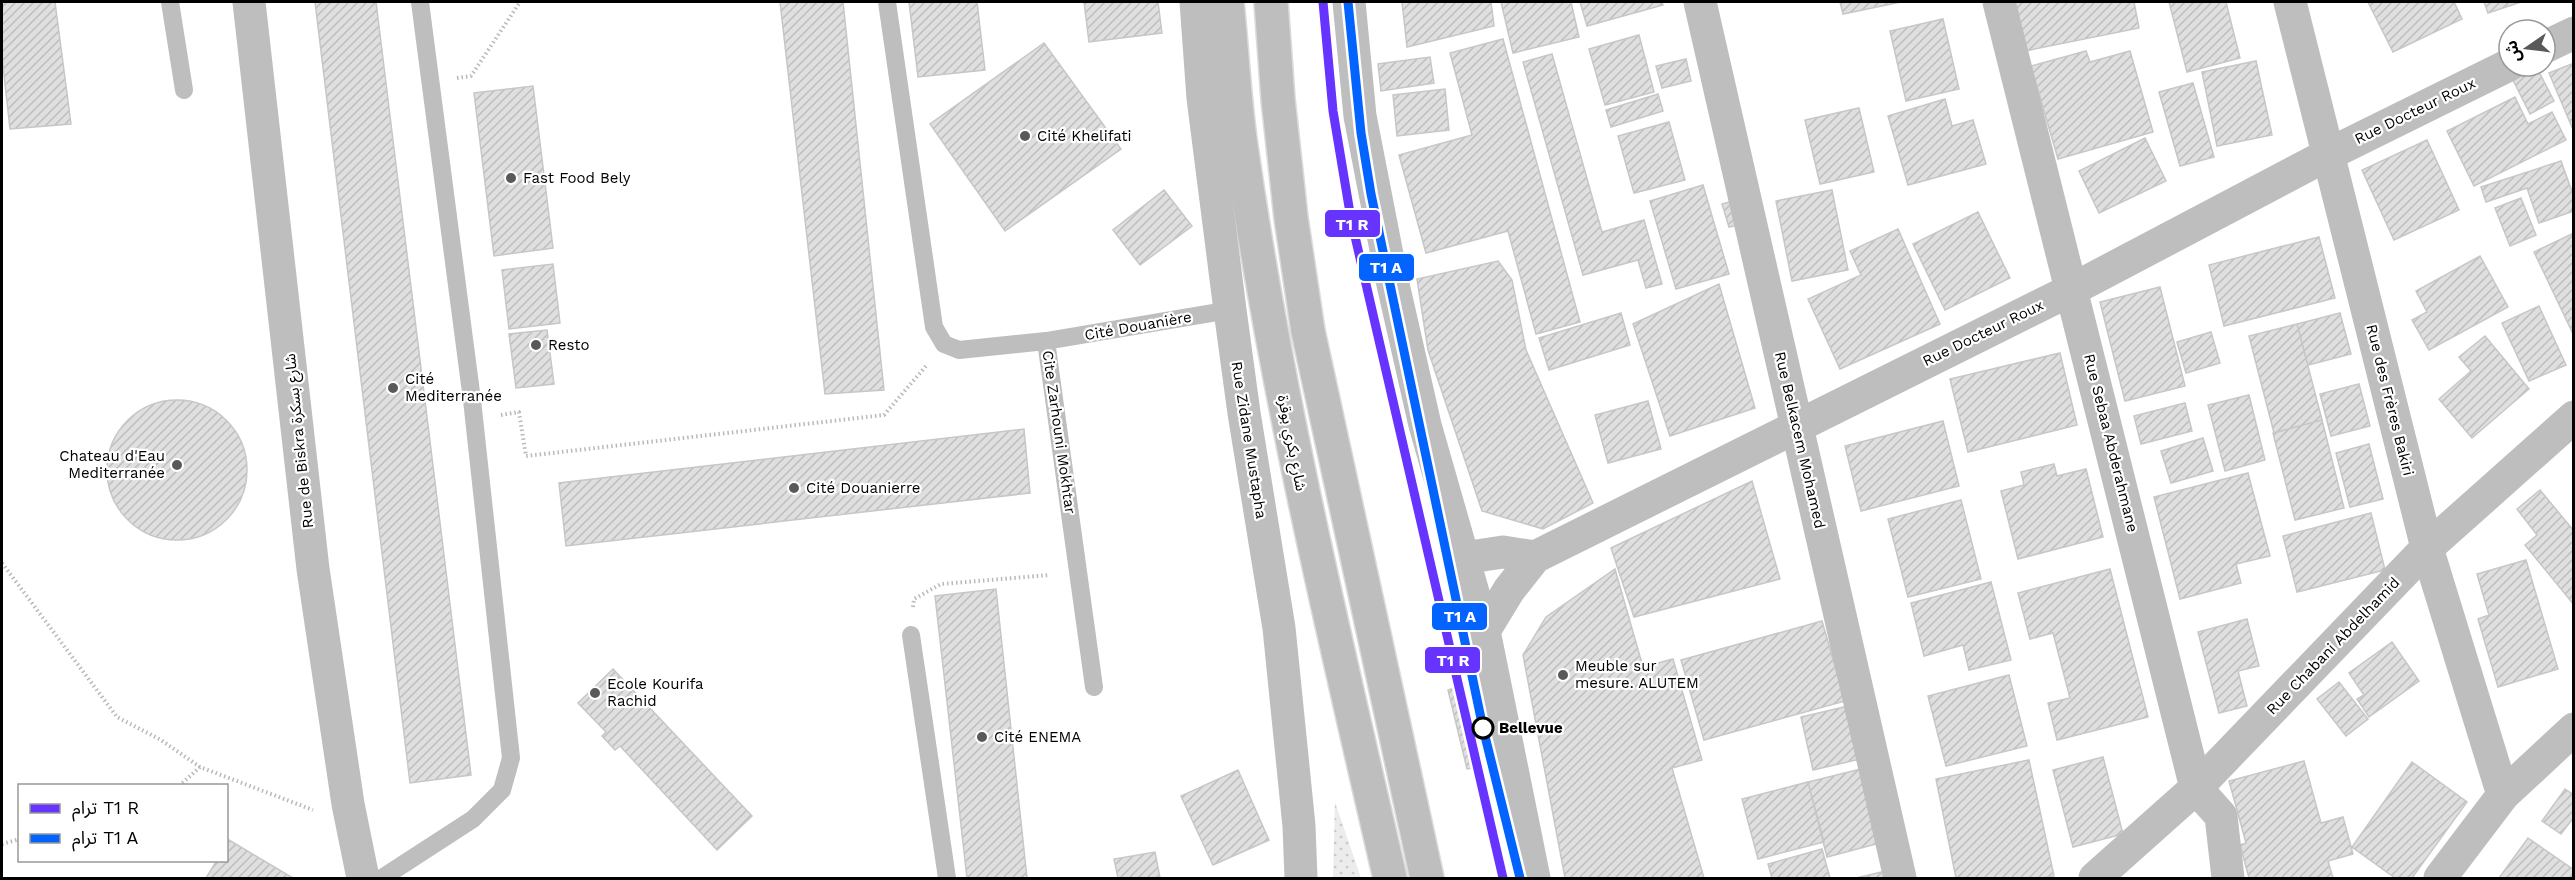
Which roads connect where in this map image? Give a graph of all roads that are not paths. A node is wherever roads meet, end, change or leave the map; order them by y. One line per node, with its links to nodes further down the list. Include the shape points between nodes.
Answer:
1 (170, 2): 15 (lane)
2 (249, 2): 31 (main road, Rue de Biskra شارع بسكرة, via 313,569)
3 (420, 2): 32 (lane, via 474,419 510,758 502,790 473,819)
4 (887, 2): 19 (lane, Cite Zarhouni Mokhtar, via 934,327 944,344 959,350)
5 (1196, 2): 18 (main road, Rue Zidane Mustapha, via 1203,98)
6 (1227, 2): 35 (main road, شارع بكري بوقرة, via 1240,143 1264,295 1298,477)
7 (1271, 2): 36 (main road, via 1289,194 1308,332)
8 (1349, 2): 24 (main road, via 1360,116 1392,280 1425,425)
9 (1700, 2): 21 (main road, Rue Belkacem Mohamed)
10 (1999, 2): 17 (main road, Rue Sebaa Abderahmane)
11 (2290, 2): 16 (main road, Rue des Frères Bakiri)
12 (2574, 33): 13 (main road)
13 (2557, 41)
14 (2497, 71): 16 (main road, Rue Docteur Roux)
15 (184, 90)
16 (2329, 154): 17 (main road, Rue Docteur Roux); 22 (main road, Rue des Frères Bakiri)
17 (2073, 289): 21 (main road, Rue Docteur Roux); 29 (main road, Rue Sebaa Abderahmane)
18 (1230, 310): 19 (lane, Cité Douanière); 34 (main road, Rue Zidane Mustapha, via 1280,628)
19 (1046, 341): 27 (lane, Cite Zarhouni Mokhtar)
20 (2574, 417): 22 (main road, Rue Chabani Abdelhamid)
21 (1796, 425): 23 (main road, Rue Docteur Roux); 38 (main road, Rue Belkacem Mohamed)
22 (2427, 548): 29 (main road, Rue Chabani Abdelhamid); 30 (main road, Rue des Frères Bakiri)
23 (1535, 557): 24 (main road, via 1503,552); 25 (main road, Rue Docteur Roux)
24 (1463, 558): 25 (main road)
25 (1484, 632): 37 (main road)
26 (911, 635): 33 (lane)
27 (1094, 687)
28 (2574, 729): 30 (main road)
29 (2196, 788): 39 (main road, Rue Chabani Abdelhamid); 40 (main road, Rue Sebaa Abderahmane, via 2221,816)
30 (2503, 795): 41 (main road)
31 (363, 879)
32 (382, 879)
33 (947, 879)
34 (1301, 879)
35 (1390, 879)
36 (1427, 879)
37 (1534, 879)
38 (1900, 879)
39 (2095, 879)
40 (2228, 879)
41 (2440, 879)

